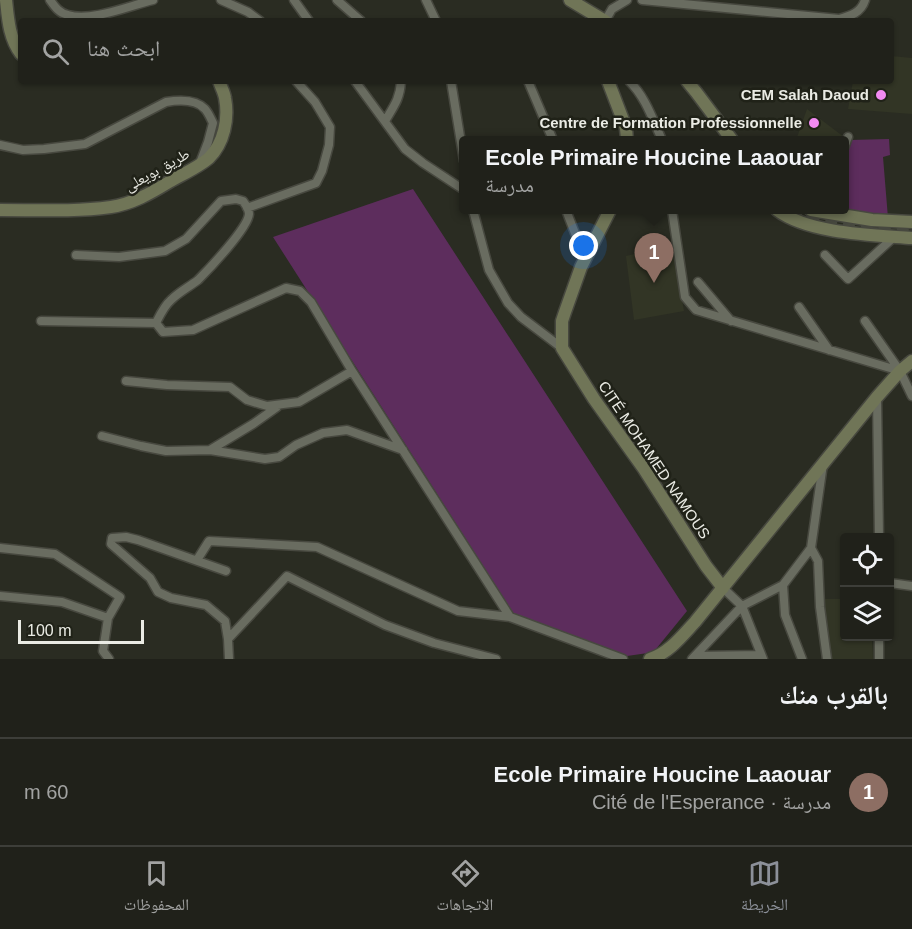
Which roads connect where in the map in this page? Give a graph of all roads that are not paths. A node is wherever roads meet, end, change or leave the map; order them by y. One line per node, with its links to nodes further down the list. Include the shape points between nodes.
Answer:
1 (6, 0): 20 (main road, via 9,28)
2 (50, 0): 3 (street, via 56,9 68,15 90,17)
3 (153, 0)
4 (221, 0): 12 (street)
5 (294, 0): 13 (street)
6 (337, 0): 14 (street)
7 (426, 0): 15 (street)
8 (570, 0): 16 (main road)
9 (627, 0): 17 (street)
10 (642, 0): 18 (street)
11 (865, 0): 19 (street, via 853,15)
12 (256, 18)
13 (307, 18)
14 (358, 18)
15 (435, 18)
16 (597, 18)
17 (599, 18)
18 (829, 18)
19 (842, 18)
20 (18, 50)
21 (220, 84): 37 (main road, طريق بويعلى, via 227,114 224,131 218,147)
22 (299, 84): 39 (street, via 330,128 322,171 316,183)
23 (357, 84): 30 (street)
24 (401, 84): 30 (street, via 396,103)
25 (451, 84): 31 (street)
26 (529, 84): 32 (street)
27 (609, 84): 33 (main road)
28 (632, 84): 34 (street)
29 (689, 84): 35 (main road)
30 (385, 121): 38 (street, via 405,149)
31 (460, 136)
32 (551, 136)
33 (627, 136)
34 (660, 136)
35 (728, 136)
36 (0, 145): 37 (street, via 23,150 85,144 166,102 180,100 205,108 213,123)
37 (201, 163): 40 (main road, طريق بويعلى, via 130,203 56,210)
38 (459, 187)
39 (247, 208): 50 (street, via 236,199 221,201 186,238 165,251 119,257); 58 (street, via 249,215 244,227 210,268 171,300)
40 (0, 210)
41 (474, 214): 59 (street, via 489,270 508,303)
42 (568, 214): 52 (street)
43 (608, 214): 52 (main road)
44 (673, 214): 56 (street, via 685,297 696,310)
45 (783, 214): 48 (main road, via 809,224)
46 (842, 214): 47 (main road)
47 (912, 222)
48 (894, 237): 49 (main road); 51 (street, via 848,279)
49 (912, 238)
50 (76, 255)
51 (825, 255)
52 (585, 259): 59 (main road, via 562,321)
53 (698, 282): 56 (street)
54 (799, 307): 60 (street)
55 (41, 321): 58 (street)
56 (731, 321): 60 (street)
57 (865, 321): 63 (street)
58 (156, 323): 62 (street, via 163,332 193,330 286,288 300,291 311,302)
59 (562, 348): 80 (main road, CITÉ MOHAMED NAMOUS)
60 (830, 350): 63 (street)
61 (912, 361): 63 (main road)
62 (352, 371): 67 (street, via 299,402); 70 (street)
63 (900, 371): 65 (street); 66 (main road)
64 (126, 381): 67 (street, via 230,387 247,400)
65 (912, 396)
66 (877, 397): 71 (main road); 72 (street)
67 (279, 405): 69 (street)
68 (102, 436): 69 (street, via 166,451)
69 (210, 450): 70 (street, via 266,459 279,457 323,433 347,430)
70 (403, 450): 83 (street)
71 (823, 464): 74 (street, CITÉ MOHAMED NAMOUS); 80 (main road)
72 (879, 533)
73 (0, 548): 84 (street, via 54,554 70,563 120,597)
74 (811, 548): 78 (street, CITÉ MOHAMED NAMOUS); 95 (street, CITÉ MOHAMED NAMOUS, via 818,561)
75 (196, 560): 76 (street); 83 (street, via 209,541 317,547 458,611); 85 (street, via 138,540 112,538 111,544 150,578 158,592 206,605 225,621)
76 (226, 571)
77 (894, 584): 79 (street)
78 (783, 585): 82 (street, CITÉ MOHAMED NAMOUS); 94 (street, via 785,615)
79 (912, 586)
80 (723, 588): 82 (street, CITÉ MOHAMED NAMOUS); 93 (main road, via 677,641)
81 (0, 596): 84 (street, via 62,602)
82 (742, 606): 87 (street, CITÉ MOHAMED NAMOUS); 88 (street, CITÉ MOHAMED NAMOUS)
83 (510, 617): 92 (street)
84 (108, 618): 89 (street, via 103,651)
85 (228, 639): 90 (street); 91 (street, via 287,576 386,625 434,643)
86 (879, 641): 96 (street)
87 (762, 657): 88 (street, CITÉ MOHAMED NAMOUS)
88 (694, 658)
89 (109, 659)
90 (229, 659)
91 (496, 659)
92 (623, 659)
93 (650, 659)
94 (802, 659)
95 (827, 659)
96 (879, 659)

